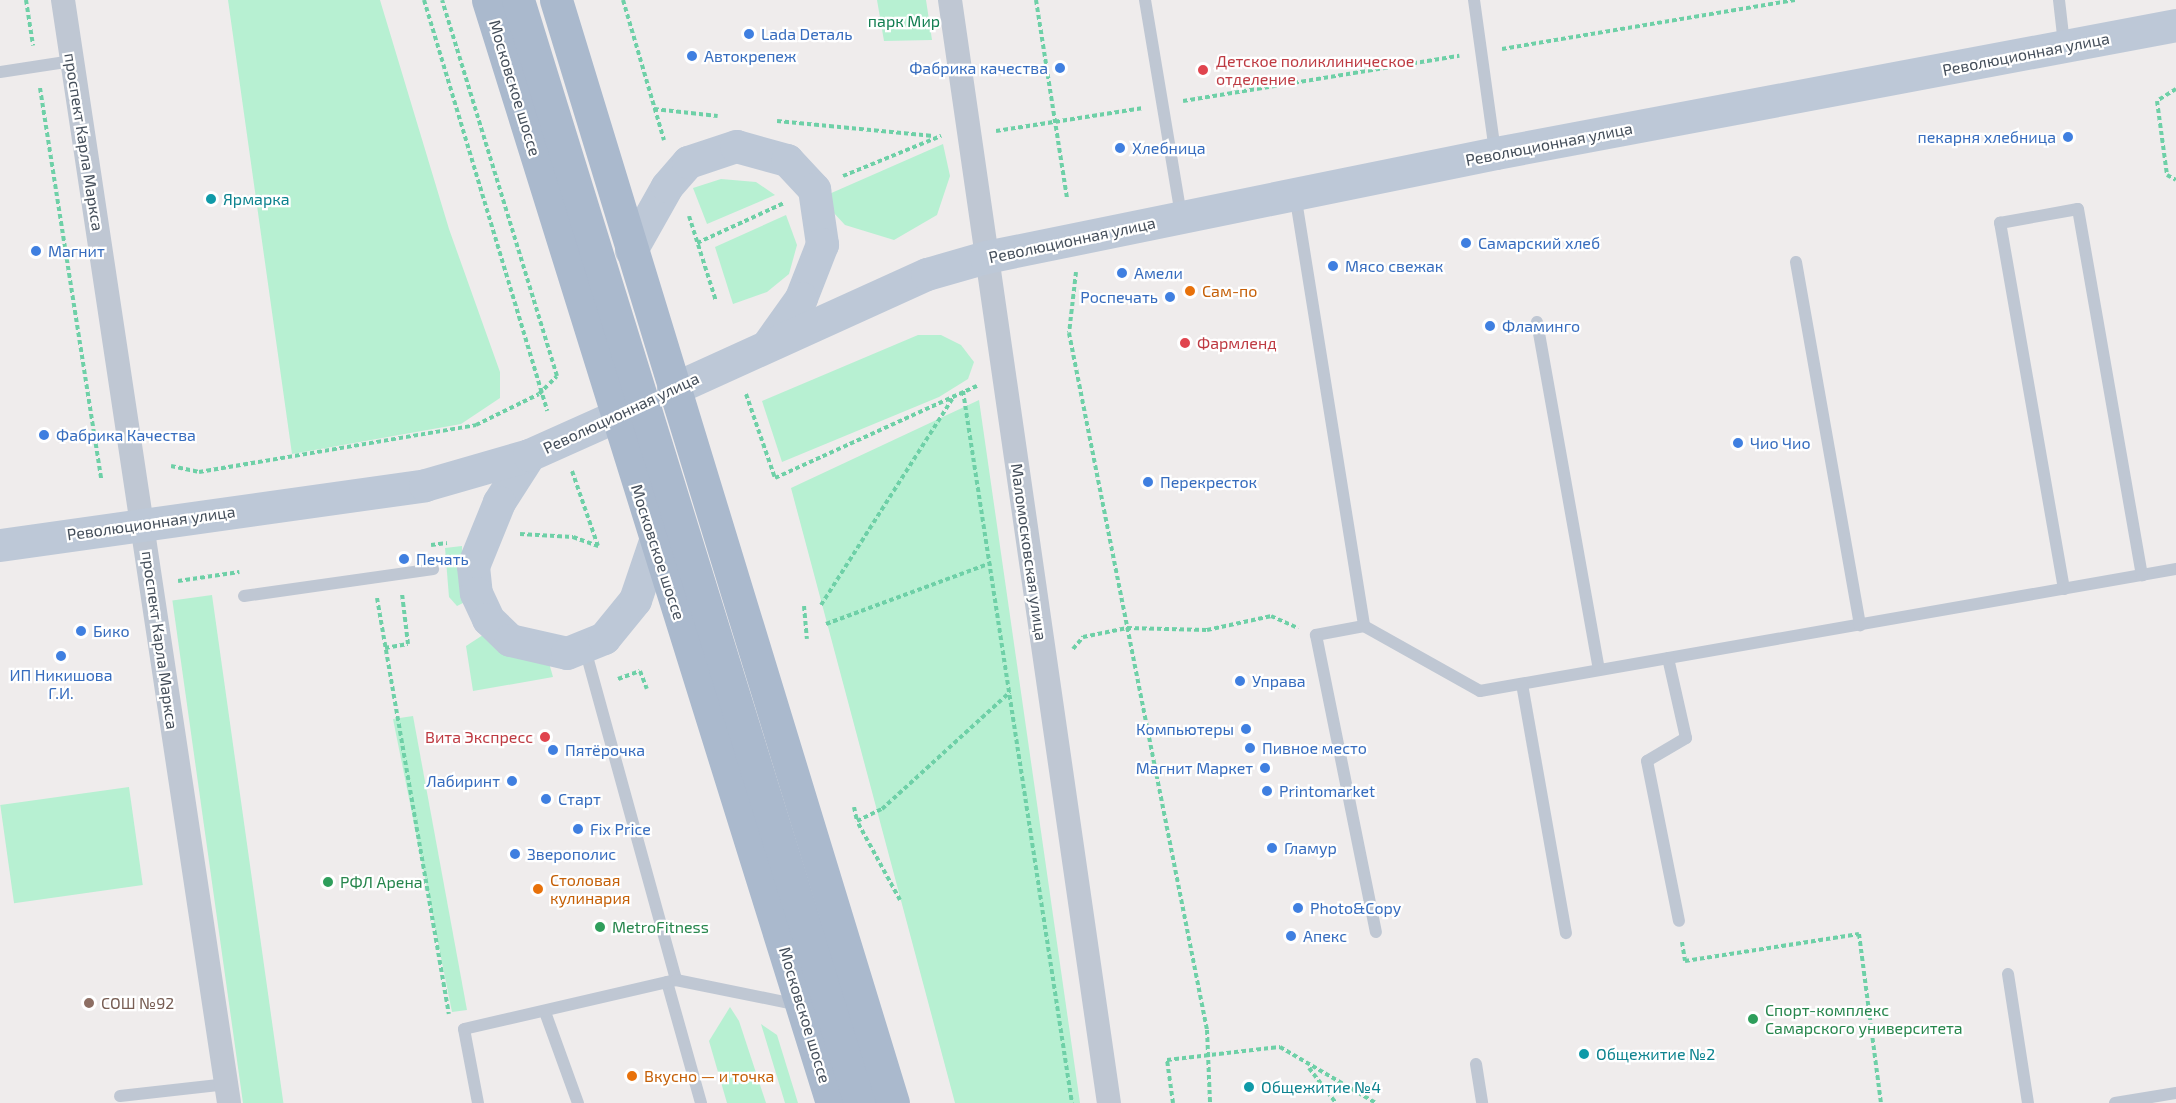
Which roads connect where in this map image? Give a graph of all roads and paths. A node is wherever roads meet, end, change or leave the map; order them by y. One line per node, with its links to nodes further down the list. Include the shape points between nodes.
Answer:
1 (26, 0): 19 (path)
2 (63, 0): 18 (street, проспект Карла Маркса)
3 (424, 0): 45 (path)
4 (442, 0): 53 (path, via 542,315 557,376 539,394 476,425 199,472)
5 (488, 0): 51 (main road, Московское шоссе)
6 (518, 0): 42 (main road, Московское шоссе)
7 (556, 0): 37 (main road)
8 (623, 0): 23 (path)
9 (950, 0): 27 (street, Маломосковская улица)
10 (1036, 0): 26 (path)
11 (1145, 0): 22 (lane)
12 (1474, 0): 17 (lane)
13 (1795, 0): 17 (path)
14 (2059, 0): 16 (lane)
15 (2176, 25): 16 (main road, Революционная улица)
16 (2065, 46): 29 (main road, Революционная улица)
17 (1479, 52): 22 (path); 29 (lane)
18 (72, 61): 19 (lane); 56 (street, проспект Карла Маркса)
19 (37, 66): 20 (lane); 54 (path)
20 (0, 72)
21 (2176, 89): 31 (path, via 2157,101 2167,175)
22 (1160, 105): 26 (path); 35 (lane)
23 (654, 109): 24 (path); 30 (path)
24 (724, 116)
25 (770, 120): 28 (path)
26 (1054, 122): 27 (path); 34 (path)
27 (969, 135): 28 (path); 38 (street, Маломосковская улица)
28 (934, 136): 33 (path)
29 (1496, 153): 32 (main road, Революционная улица)
30 (676, 174): 33 (main road, via 710,151 736,146 787,160); 36 (path); 37 (main road)
31 (2176, 180)
32 (1295, 193): 35 (main road, Революционная улица); 71 (lane)
33 (800, 195): 36 (path); 44 (main road, via 822,244 801,298)
34 (1067, 198)
35 (1181, 217): 38 (main road, Революционная улица)
36 (697, 243): 41 (path)
37 (631, 250): 42 (main road); 47 (main road)
38 (986, 257): 44 (main road, Революционная улица, via 927,274); 80 (street, Маломосковская улица)
39 (1077, 259): 72 (path, via 1069,333)
40 (1796, 262): 70 (lane)
41 (716, 301)
42 (612, 302): 51 (main road, Московское шоссе)
43 (1537, 322): 78 (lane)
44 (769, 343): 47 (main road, Революционная улица)
45 (528, 351)
46 (980, 385): 48 (path)
47 (673, 388): 51 (main road, Революционная улица); 106 (main road)
48 (963, 391): 50 (path); 59 (path)
49 (746, 394): 50 (path, via 775,478)
50 (956, 395): 67 (path)
51 (627, 410): 52 (main road, Революционная улица); 55 (main road, Московское шоссе); 57 (main road, Московское шоссе)
52 (529, 455): 56 (main road, Революционная улица, via 425,485); 76 (main road, via 482,538 473,566 476,593 488,619 510,639 547,652)
53 (171, 466)
54 (101, 479)
55 (670, 498): 57 (main road); 92 (main road, Московское шоссе)
56 (143, 525): 58 (main road, Революционная улица); 98 (street, проспект Карла Маркса)
57 (655, 541): 76 (main road, via 628,613); 92 (main road, Московское шоссе)
58 (0, 544)
59 (991, 563): 69 (path); 83 (path)
60 (433, 569): 62 (lane)
61 (2176, 569): 63 (lane)
62 (399, 574): 64 (lane); 75 (path, via 408,644)
63 (2142, 575): 65 (lane); 65 (lane, via 2078,209 2000,223)
64 (374, 577): 66 (lane); 75 (path)
65 (2064, 589): 70 (lane)
66 (244, 596)
67 (821, 604)
68 (804, 606): 74 (path)
69 (826, 624)
70 (1860, 625): 77 (lane)
71 (1364, 626): 73 (lane); 81 (lane, via 1480,691)
72 (1127, 628): 73 (path, via 1207,630 1271,616); 80 (path, via 1083,637); 95 (path, via 1207,1030)
73 (1316, 635): 88 (lane)
74 (807, 639)
75 (385, 648): 94 (path)
76 (585, 649): 91 (lane)
77 (1668, 658): 78 (lane); 87 (lane, via 1686,738 1647,761)
78 (1599, 670): 81 (lane)
79 (618, 679): 82 (path, via 640,672)
80 (1047, 680): 108 (street, Маломосковская улица)
81 (1522, 684): 89 (lane)
82 (646, 689)
83 (1011, 692): 85 (path, via 882,809); 107 (path)
84 (854, 807): 85 (path)
85 (856, 821): 86 (path)
86 (900, 900)
87 (1679, 921): 114 (path, via 1685,961 1859,934)
88 (1376, 932)
89 (1566, 933)
90 (2008, 974): 115 (lane)
91 (672, 981): 92 (lane); 93 (lane); 103 (lane)
92 (818, 1009): 104 (main road, Московское шоссе); 105 (main road, Московское шоссе)
93 (545, 1012): 101 (lane, via 464,1029); 102 (lane)
94 (451, 1021)
95 (1204, 1058): 97 (path, via 1280,1047); 109 (path, via 1167,1060); 110 (path)
96 (1476, 1064): 113 (lane)
97 (1306, 1065): 111 (path); 112 (path)
98 (228, 1093): 100 (lane)
99 (2176, 1093): 116 (lane)
100 (120, 1096)
101 (478, 1103)
102 (578, 1103)
103 (701, 1103)
104 (832, 1103)
105 (860, 1103)
106 (893, 1103)
107 (1072, 1103)
108 (1108, 1103)
109 (1173, 1103)
110 (1210, 1103)
111 (1336, 1103)
112 (1376, 1103)
113 (1482, 1103)
114 (1881, 1103)
115 (2028, 1103)
116 (2115, 1103)

